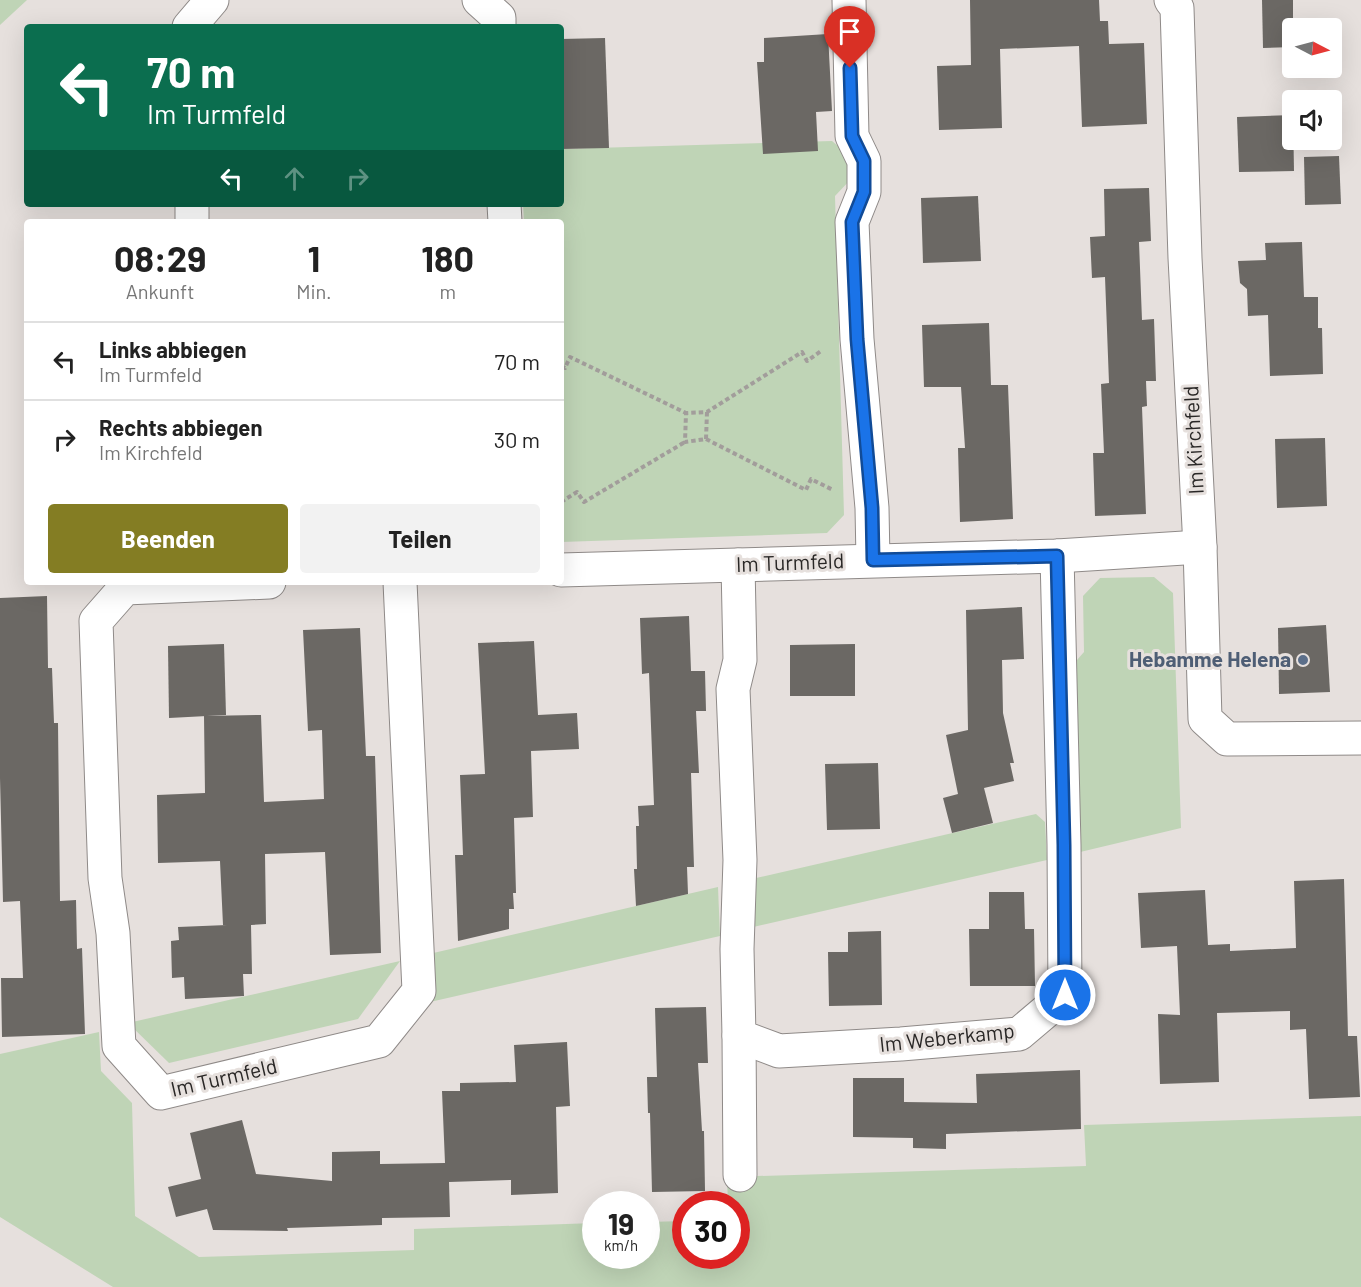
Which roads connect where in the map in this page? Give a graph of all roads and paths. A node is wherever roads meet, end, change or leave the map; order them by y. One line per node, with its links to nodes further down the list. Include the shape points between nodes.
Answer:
1 (212, 0): 5 (street)
2 (479, 0): 6 (street, via 499,18)
3 (849, 0): 7 (street, via 852,136 864,161 864,192 852,222)
4 (1171, 0): 15 (street, Im Kirchfeld, via 1177,8)
5 (192, 24)
6 (499, 24)
7 (857, 339): 9 (path, via 837,340 807,361 802,352); 14 (street)
8 (564, 368): 10 (path, via 570,357)
9 (707, 412): 10 (path); 11 (path)
10 (686, 413): 12 (path)
11 (706, 439): 12 (path); 14 (path, via 806,490 811,479)
12 (685, 442): 13 (path, via 584,502 577,492)
13 (564, 500)
14 (872, 508): 17 (street)
15 (1200, 547): 16 (street, Im Turmfeld); 22 (street, Im Kirchfeld, via 1205,719 1227,739)
16 (1057, 556): 17 (street, Im Turmfeld); 23 (street, Im Weberkamp, via 1065,995 1019,1034 779,1050)
17 (873, 560): 18 (street, Im Turmfeld)
18 (738, 565): 19 (street, Im Turmfeld); 23 (street, via 740,660 733,688 740,861)
19 (564, 570)
20 (171, 585): 21 (street, Im Turmfeld, via 125,588 96,621 105,878 113,933 119,1046 161,1093 378,1041 419,991)
21 (400, 585)
22 (1361, 738)
23 (739, 1036): 24 (street)
24 (740, 1175)

